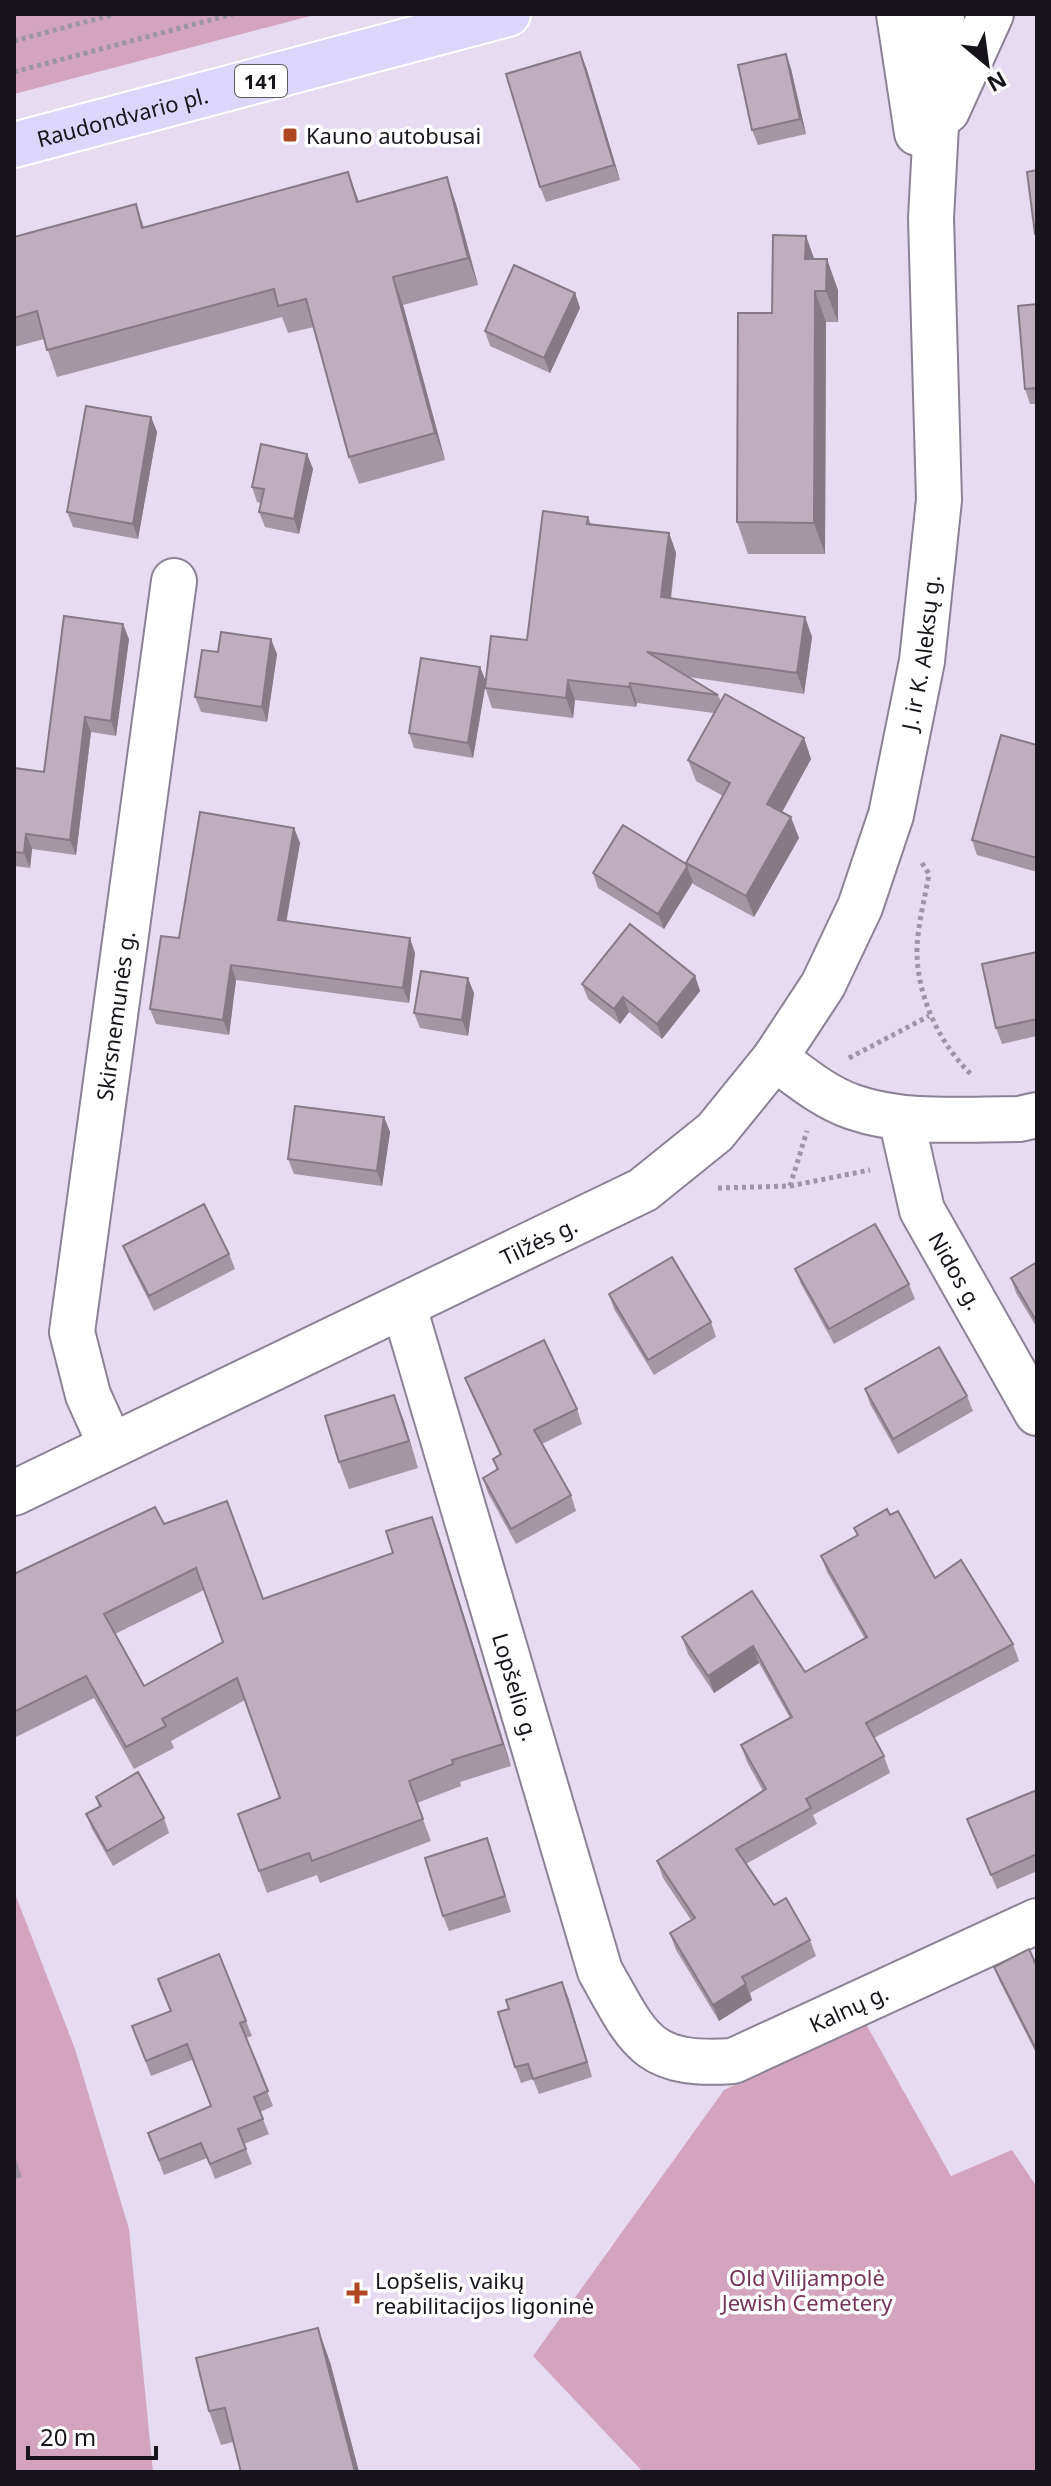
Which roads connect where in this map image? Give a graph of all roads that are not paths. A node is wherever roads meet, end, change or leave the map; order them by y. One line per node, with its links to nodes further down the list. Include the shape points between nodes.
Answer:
1 (508, 14): 6 (main road, Raudondvario pl. / 141)
2 (899, 14): 7 (street, J. ir K. Aleksų g.)
3 (942, 14): 5 (street, J. ir K. Aleksų g.)
4 (991, 14): 5 (street, J. ir K. Aleksų g.)
5 (937, 135): 7 (street, J. ir K. Aleksų g.)
6 (14, 145)
7 (931, 218): 9 (street, J. ir K. Aleksų g., via 939,500 922,661 891,815 860,907 823,985)
8 (174, 581): 14 (street, Skirsnemunės g., via 72,1332 88,1395)
9 (775, 1058): 11 (street, via 852,1107); 12 (street, Tilžės g., via 715,1132 643,1190)
10 (1028, 1117): 11 (street)
11 (901, 1118): 13 (street, Nidos g., via 922,1210)
12 (404, 1307): 14 (street, Tilžės g.); 17 (street, Lopšelio g., via 600,1971 631,2026)
13 (1037, 1413)
14 (111, 1446): 15 (street, Tilžės g.)
15 (14, 1493)
16 (1037, 1921): 17 (street, Kalnų g., via 733,2061 692,2064)
17 (656, 2053)

